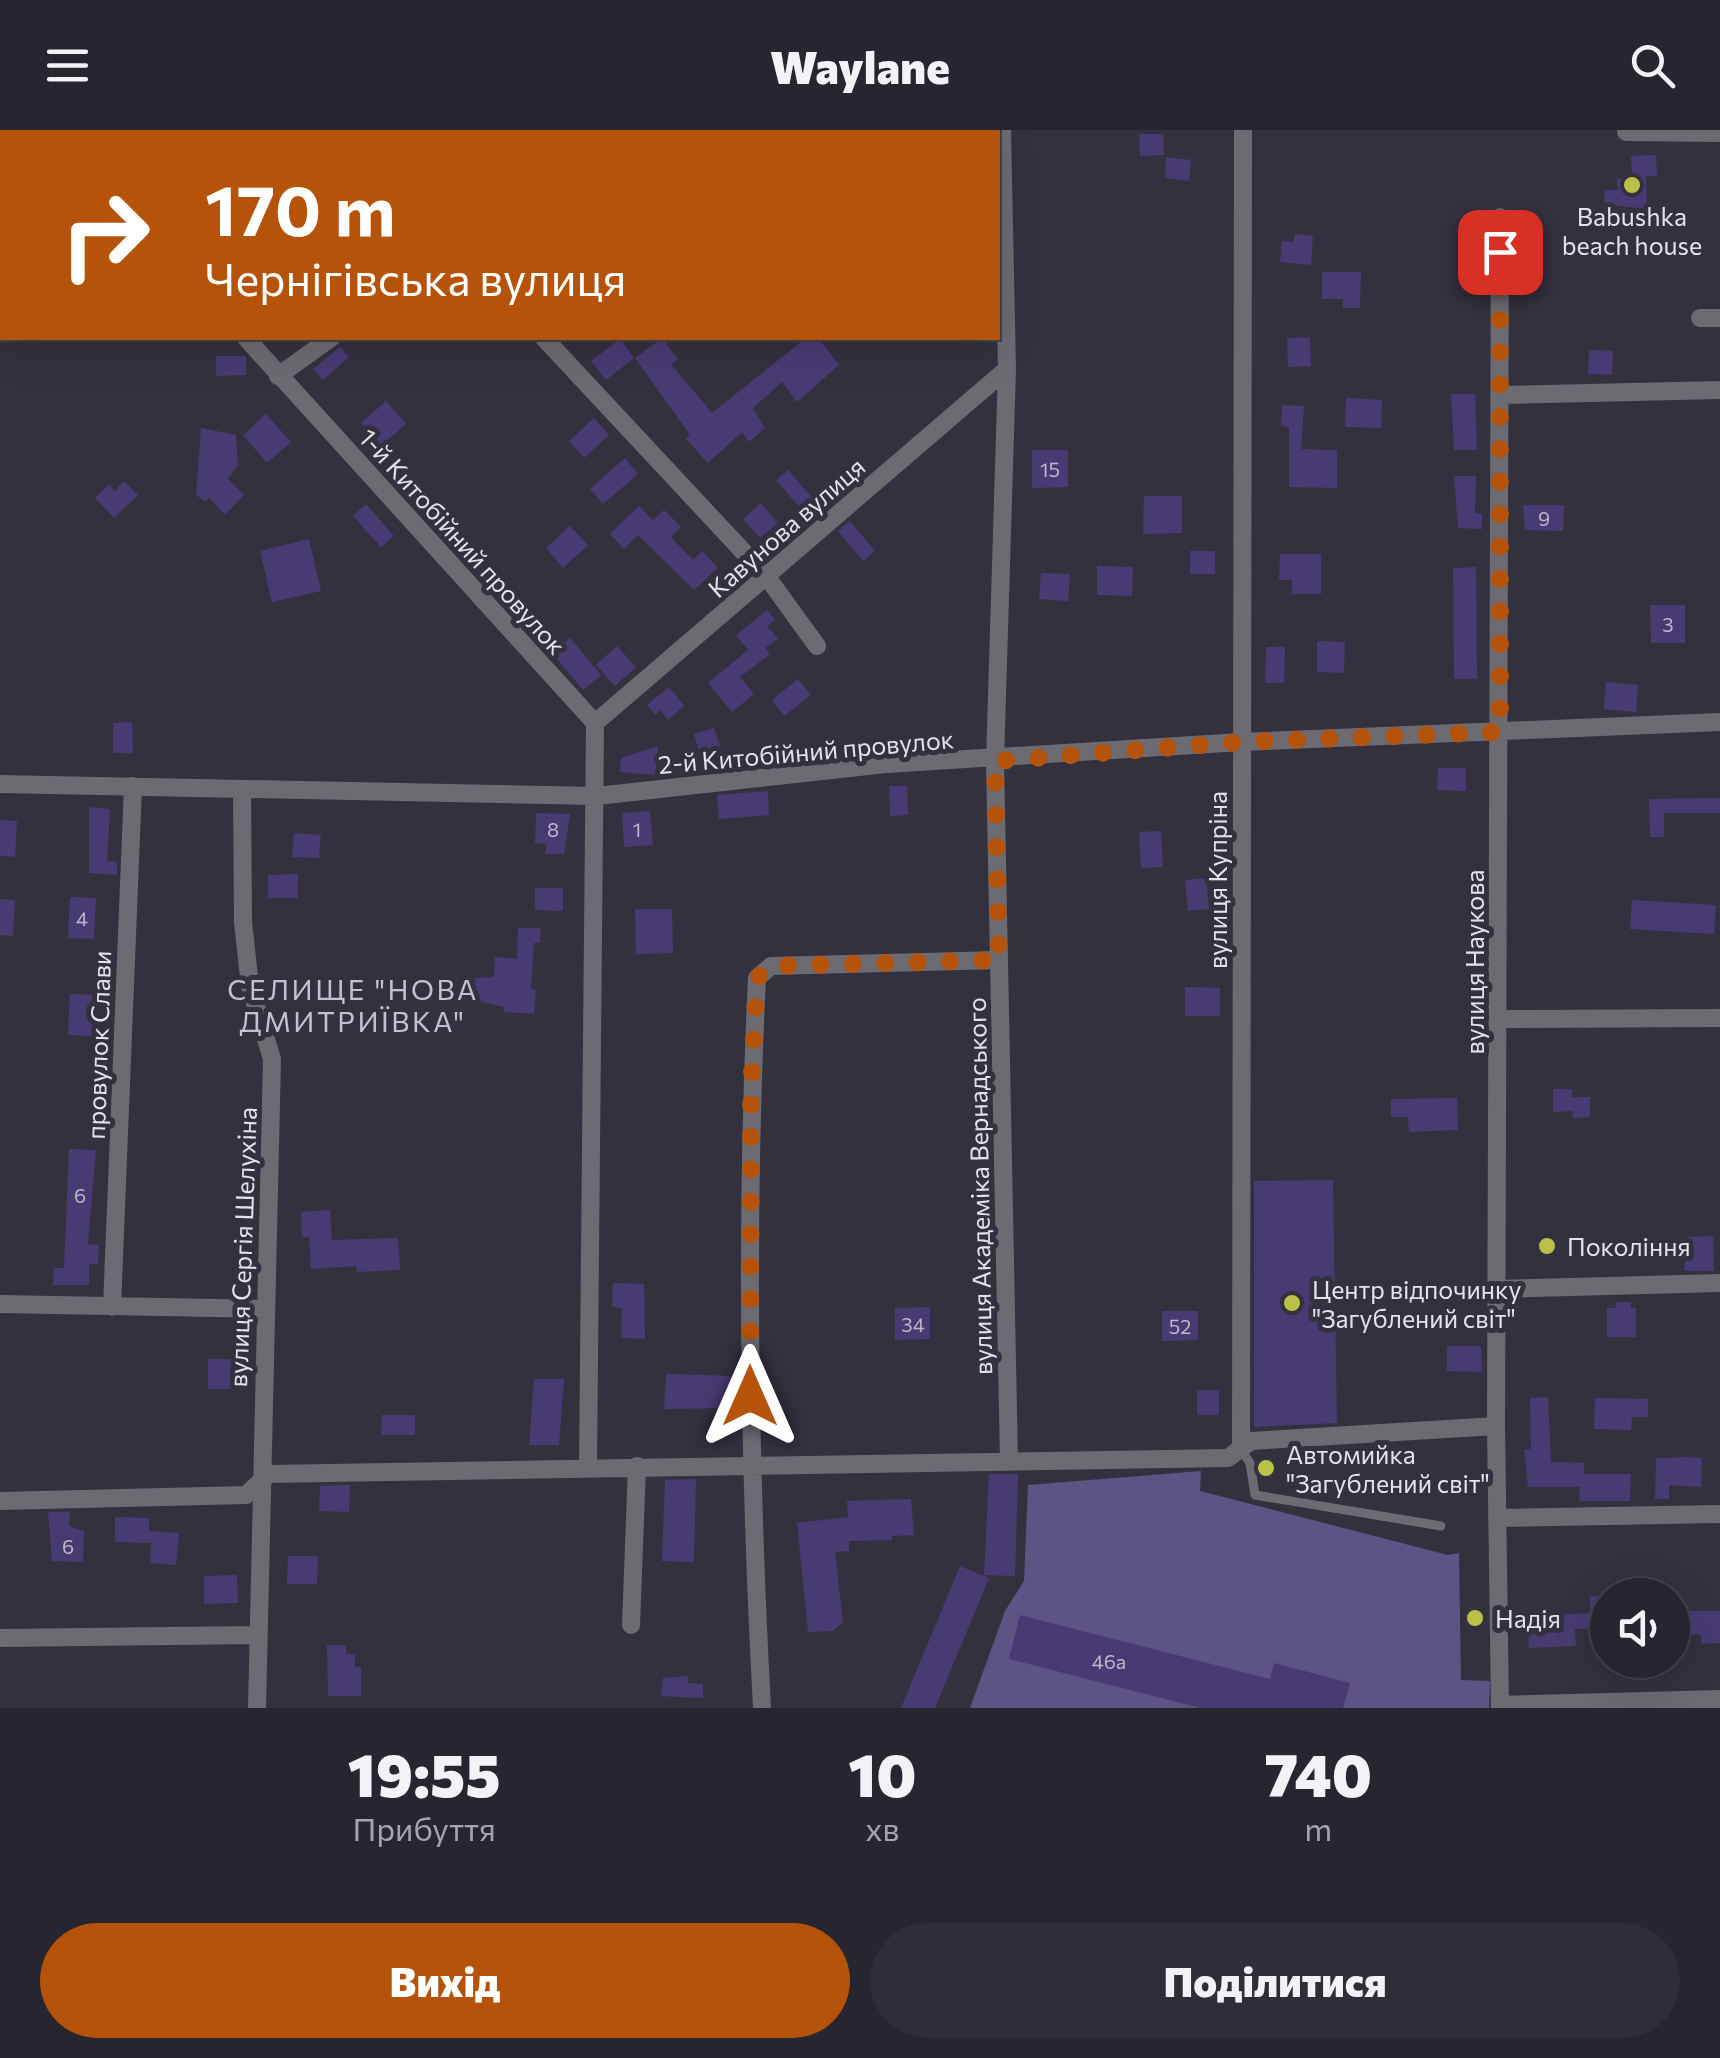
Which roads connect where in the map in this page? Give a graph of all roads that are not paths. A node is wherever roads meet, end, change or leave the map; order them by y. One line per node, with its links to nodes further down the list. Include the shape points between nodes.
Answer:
1 (1002, 130): 11 (street, вулиця Академіка Вернадського)
2 (1243, 130): 20 (street, вулиця Купріна)
3 (1626, 132): 4 (street)
4 (1720, 133)
5 (1500, 217): 14 (street, вулиця Наукова)
6 (1700, 318): 7 (street)
7 (1720, 318)
8 (248, 340): 12 (street, 1-й Китобійний провулок)
9 (328, 340): 12 (street)
10 (546, 340): 15 (street)
11 (1007, 369): 15 (street, Кавунова вулиця); 21 (street, вулиця Академіка Вернадського)
12 (278, 376): 18 (street, 1-й Китобійний провулок)
13 (1720, 390): 14 (street)
14 (1500, 396): 19 (street, вулиця Наукова)
15 (767, 577): 16 (street); 18 (street, Кавунова вулиця)
16 (816, 646)
17 (1720, 722): 19 (street, 2-й Китобійний провулок)
18 (596, 723): 25 (street)
19 (1500, 732): 20 (street, 2-й Китобійний провулок); 28 (street, вулиця Наукова)
20 (1241, 742): 21 (street, 2-й Китобійний провулок); 35 (street, вулиця Купріна)
21 (995, 761): 25 (street, 2-й Китобійний провулок, via 886,764); 26 (street, вулиця Академіка Вернадського)
22 (0, 784): 23 (street, 2-й Китобійний провулок)
23 (133, 786): 24 (street, 2-й Китобійний провулок); 32 (street, провулок Слави)
24 (242, 791): 25 (street, 2-й Китобійний провулок); 33 (street, вулиця Сергія Шелухіна, via 250,986 272,1059)
25 (597, 796): 37 (street)
26 (999, 960): 36 (street, вулиця Академіка Вернадського); 39 (street, via 771,966 759,974 751,1092)
27 (1720, 1018): 28 (street)
28 (1498, 1019): 30 (street, вулиця Наукова)
29 (1720, 1282): 30 (street)
30 (1498, 1289): 34 (street, вулиця Наукова)
31 (0, 1304): 32 (street)
32 (112, 1307): 33 (street)
33 (264, 1310): 40 (street, вулиця Сергія Шелухіна)
34 (1496, 1426): 35 (street, via 1251,1441); 43 (street, вулиця Наукова)
35 (1241, 1450): 36 (street, via 1228,1458); 44 (lane, via 1250,1462 1255,1496)
36 (1009, 1460): 39 (street)
37 (588, 1466): 38 (street); 40 (street, via 269,1474)
38 (637, 1466): 39 (street); 45 (street)
39 (749, 1466): 51 (street)
40 (259, 1483): 41 (street, via 246,1495); 46 (street, вулиця Сергія Шелухіна)
41 (0, 1502)
42 (1720, 1514): 43 (street)
43 (1497, 1518): 49 (street, вулиця Наукова)
44 (1441, 1526)
45 (632, 1625)
46 (258, 1635): 47 (street); 50 (street, вулиця Сергія Шелухіна)
47 (0, 1638)
48 (1720, 1699): 49 (street)
49 (1500, 1706)
50 (257, 1708)
51 (762, 1708)

